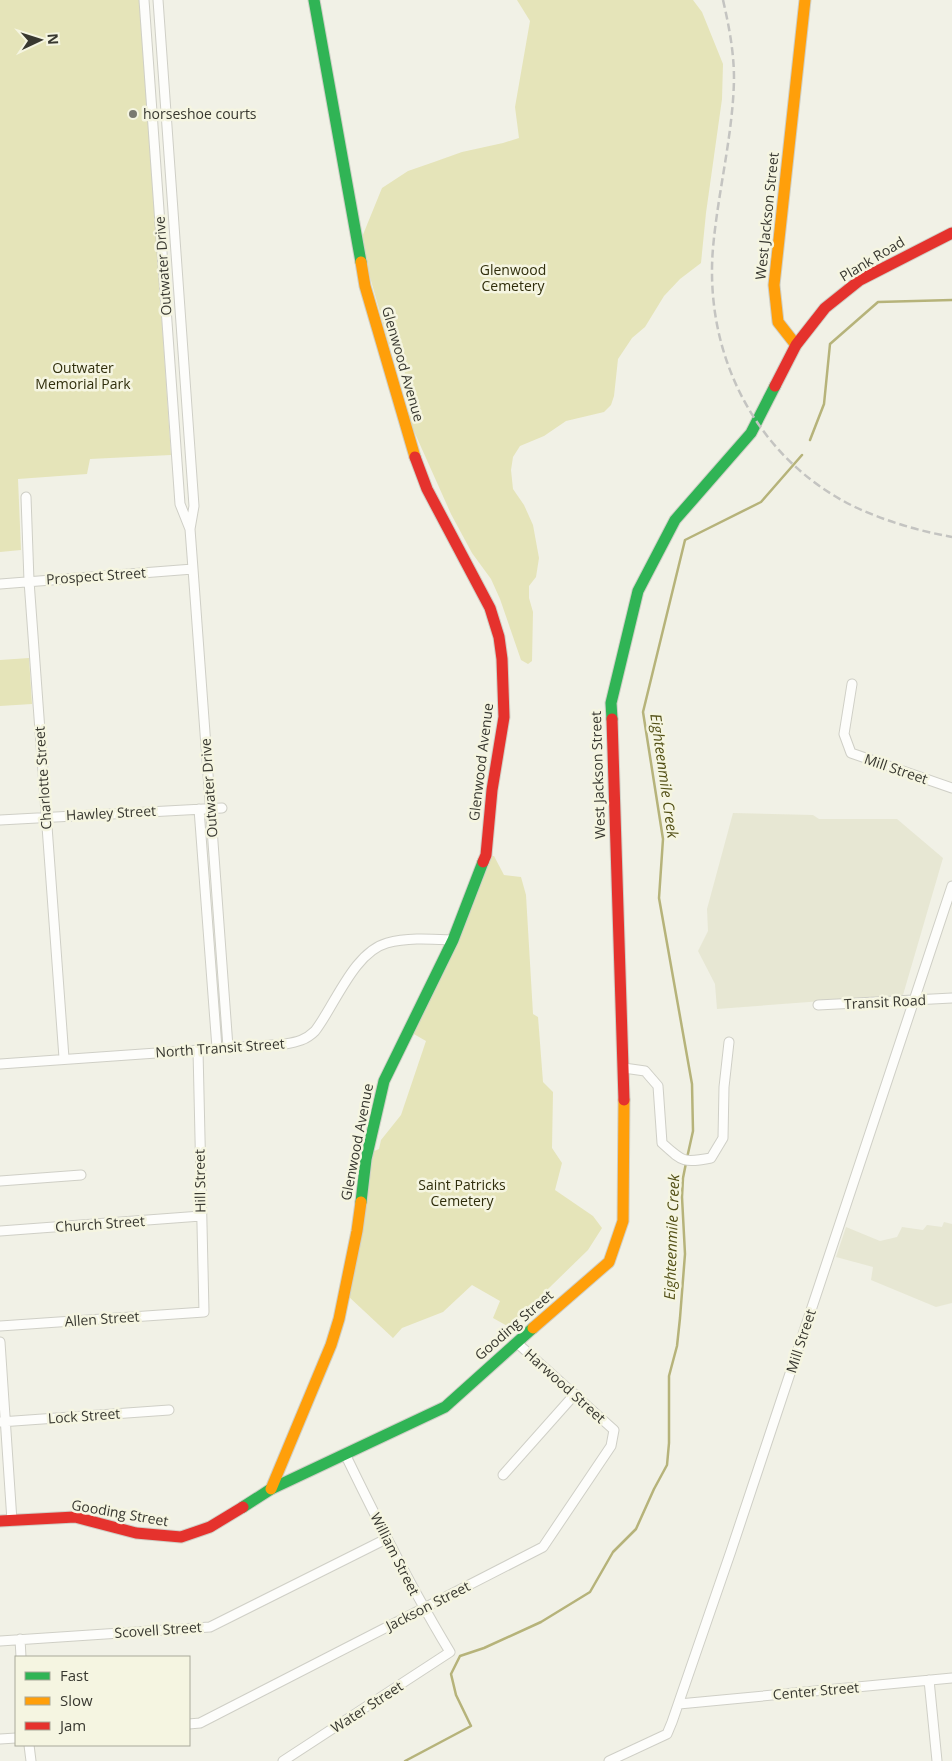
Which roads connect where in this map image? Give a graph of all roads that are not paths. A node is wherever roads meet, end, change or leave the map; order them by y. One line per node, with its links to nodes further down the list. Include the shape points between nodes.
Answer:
1 (144, 0): 8 (street, Outwater Drive, via 180,504)
2 (158, 0): 8 (street, Outwater Drive, via 194,506)
3 (314, 0): 20 (street, Glenwood Avenue, via 364,286 397,400 427,489 490,608 499,637 504,717 487,790 486,855)
4 (805, 0): 6 (street, West Jackson Street, via 774,285 778,322)
5 (952, 233): 6 (street, Plank Road, via 860,280 825,308)
6 (796, 345): 30 (street, West Jackson Street, via 751,433 675,520 638,591 610,703)
7 (26, 497): 10 (street, Charlotte Street)
8 (190, 529): 9 (street, Outwater Drive)
9 (193, 569): 10 (street, Prospect Street); 14 (street, Outwater Drive)
10 (29, 581): 11 (street, Prospect Street); 17 (street, Charlotte Street)
11 (0, 584)
12 (852, 684): 13 (street, Mill Street, via 844,734 851,753)
13 (952, 788)
14 (211, 808): 15 (street, Hawley Street); 16 (street, Hawley Street); 25 (street, Outwater Drive)
15 (222, 808)
16 (200, 809): 17 (street, Hawley Street); 26 (street, Outwater Drive)
17 (45, 816): 18 (street, Hawley Street); 28 (street, Charlotte Street)
18 (0, 820)
19 (952, 886): 22 (street, Mill Street)
20 (453, 940): 25 (street, North Transit Street, via 398,940 376,947 358,965 320,1024 305,1039 286,1044); 45 (street, Glenwood Avenue, via 384,1081 366,1159 357,1231 339,1319)
21 (952, 998): 22 (street, Transit Road)
22 (915, 1001): 23 (street, Transit Road); 55 (street, Mill Street)
23 (818, 1005)
24 (729, 1042): 30 (street, via 723,1138 711,1158 690,1161 679,1158 662,1143 658,1086 645,1070)
25 (228, 1047): 26 (street, North Transit Street)
26 (216, 1048): 27 (street, North Transit Street)
27 (198, 1050): 28 (street, North Transit Street); 33 (street, Hill Street)
28 (64, 1058): 29 (street, North Transit Street)
29 (0, 1064)
30 (624, 1068): 38 (street, Gooding Street, via 623,1221 609,1262)
31 (80, 1175): 32 (street)
32 (0, 1181)
33 (201, 1216): 34 (street, Church Street); 35 (street, Hill Street)
34 (0, 1231)
35 (204, 1312): 36 (street, Allen Street)
36 (0, 1326)
37 (0, 1342): 41 (street)
38 (516, 1342): 39 (street, Harwood Street); 43 (street, Gooding Street, via 445,1407)
39 (575, 1394): 42 (street, Harwood Street); 44 (street)
40 (169, 1410): 41 (street, Lock Street)
41 (2, 1421): 46 (street)
42 (614, 1430): 48 (street, Jackson Street, via 611,1446 543,1547)
43 (345, 1454): 45 (street, Gooding Street); 47 (street, William Street)
44 (503, 1474)
45 (270, 1489): 46 (street, Gooding Street, via 210,1527 181,1538 136,1533 75,1517)
46 (6, 1521)
47 (386, 1539): 48 (street, William Street); 49 (street, Scovell Street, via 210,1627)
48 (424, 1609): 51 (street, William Street); 56 (street, Jackson Street, via 200,1723)
49 (20, 1640): 50 (street, Scovell Street); 52 (street)
50 (0, 1641)
51 (450, 1652): 62 (street, Water Street)
52 (21, 1656)
53 (952, 1678): 54 (street, Center Street)
54 (929, 1680): 55 (street, Center Street); 63 (street)
55 (679, 1704): 60 (street, Mill Street, via 666,1734)
56 (190, 1724)
57 (15, 1738): 58 (street)
58 (0, 1739)
59 (29, 1746): 61 (street)
60 (613, 1760)
61 (31, 1761)
62 (284, 1761)
63 (937, 1761)

